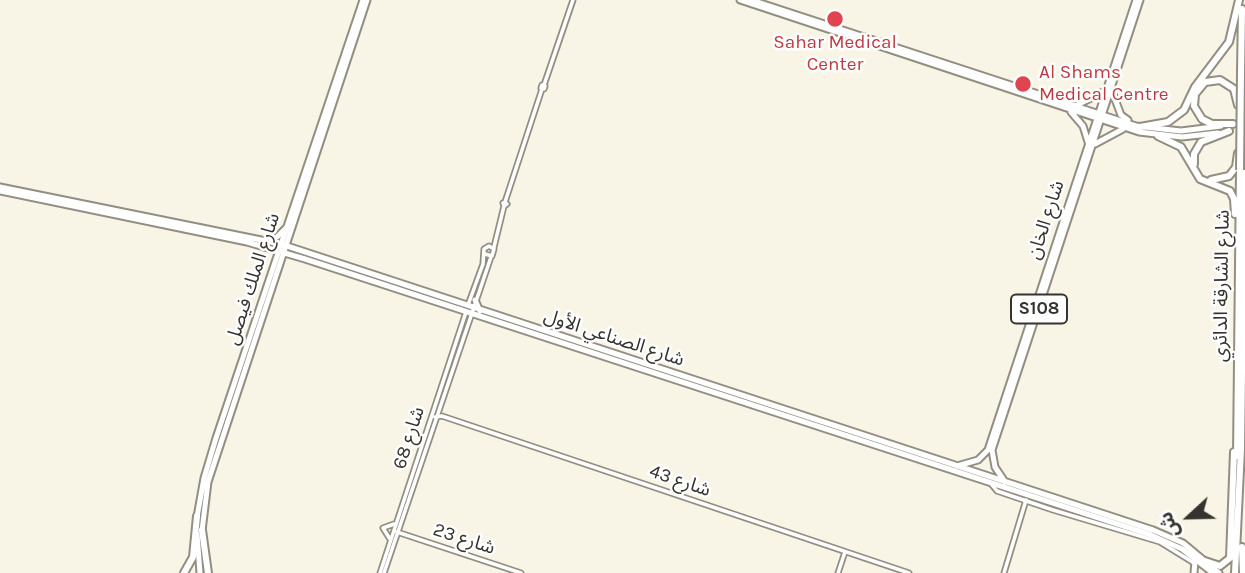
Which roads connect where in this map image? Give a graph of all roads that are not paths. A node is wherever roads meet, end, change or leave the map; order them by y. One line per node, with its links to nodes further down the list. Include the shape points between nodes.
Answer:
1 (365, 0): 21 (main road, شارع الملك فيصل)
2 (573, 0): 23 (street)
3 (740, 0): 8 (main road)
4 (751, 0): 8 (main road)
5 (1139, 0): 7 (main road, شارع الخان / S108)
6 (1241, 0): 9 (highway, شارع الشارقة الدائري, bridge); 13 (highway, via 1229,42 1195,87 1184,110 1168,122)
7 (1110, 87): 8 (main road); 10 (main road, شارع الخان / S108); 13 (main road, via 1121,115)
8 (1072, 108): 10 (main road); 18 (main road)
9 (1241, 113): 11 (highway, bridge, via 1236,92 1220,80 1199,88 1195,109 1208,123); 17 (highway, شارع الشارقة الدائري, bridge)
10 (1100, 118): 13 (main road); 14 (main road); 18 (main road, شارع الخان / S108)
11 (1233, 124): 12 (main road); 13 (main road, via 1187,131)
12 (1243, 125): 15 (main road)
13 (1138, 126)
14 (1126, 128): 16 (main road); 18 (main road)
15 (1229, 131): 16 (main road); 19 (highway, via 1201,142 1193,162 1199,174 1214,181)
16 (1158, 136): 32 (highway, via 1181,147 1200,179 1232,193)
17 (1243, 143): 19 (highway, شارع الشارقة الدائري, bridge)
18 (1091, 144): 48 (main road, شارع الخان / S108)
19 (1240, 170): 32 (highway, شارع الشارقة الدائري); 34 (highway, شارع الشارقة الدائري)
20 (0, 189): 22 (main road); 24 (main road)
21 (290, 228): 22 (main road); 27 (main road, شارع الملك فيصل); 30 (main road, via 296,245)
22 (266, 240): 27 (main road)
23 (493, 240): 26 (street); 28 (street)
24 (247, 242): 25 (main road); 27 (main road)
25 (258, 246): 27 (main road); 33 (main road, via 270,255)
26 (487, 246): 28 (street); 29 (street)
27 (283, 249): 30 (main road, شارع الصناعي الأول); 33 (main road, شارع الملك فيصل)
28 (494, 249): 31 (street)
29 (485, 254): 31 (street); 35 (street)
30 (307, 256): 33 (main road, via 289,259); 36 (main road, شارع الصناعي الأول)
31 (491, 257): 35 (street)
32 (1238, 264): 40 (highway, شارع الشارقة الدائري)
33 (275, 270): 39 (main road, شارع الملك فيصل); 41 (main road, شارع الملك فيصل)
34 (1245, 272): 47 (highway, شارع الشارقة الدائري)
35 (473, 300): 36 (main road); 36 (street, شارع 68); 37 (main road)
36 (466, 309): 37 (main road, شارع الصناعي الأول); 38 (main road); 38 (street, شارع 68)
37 (479, 313): 38 (main road); 49 (main road, شارع الصناعي الأول); 51 (main road, شارع الصناعي الأول)
38 (466, 320): 43 (street, شارع 68); 56 (street, شارع 68)
39 (241, 365): 41 (main road); 54 (main road, شارع الملك فيصل, via 204,478)
40 (1237, 369): 42 (highway); 46 (highway, شارع الشارقة الدائري)
41 (243, 377): 58 (main road, شارع الملك فيصل, via 208,482)
42 (1232, 379)
43 (438, 411): 44 (street); 45 (street, شارع 68)
44 (442, 416): 45 (street); 66 (street, شارع 43)
45 (435, 418): 56 (street, شارع 68)
46 (1236, 436): 65 (highway, شارع الشارقة الدائري); 68 (highway, via 1230,558 1220,566)
47 (1241, 449): 65 (highway, شارع الشارقة الدائري); 81 (highway)
48 (990, 450): 49 (main road, via 972,463); 50 (main road, via 996,470)
49 (954, 466): 50 (main road, شارع الصناعي الأول)
50 (1007, 484): 53 (main road, شارع الصناعي الأول)
51 (1027, 499): 59 (main road, شارع الصناعي الأول); 61 (street); 76 (street)
52 (1086, 505): 53 (main road)
53 (1092, 511): 57 (main road, شارع الصناعي الأول)
54 (197, 516): 70 (highway, via 193,557); 71 (main road, شارع الملك فيصل)
55 (1137, 520): 57 (main road)
56 (398, 522): 60 (street, شارع 68); 62 (street); 63 (street, شارع 68); 63 (street, via 383,528)
57 (1126, 522): 68 (main road, شارع الصناعي الأول, via 1181,541)
58 (202, 530): 71 (highway)
59 (1137, 530): 61 (main road); 64 (main road, شارع الصناعي الأول)
60 (397, 532): 62 (street, شارع 23); 63 (street, شارع 68)
61 (1130, 532): 64 (street)
62 (404, 535): 63 (street); 73 (street, شارع 23)
63 (392, 541): 72 (street, شارع 68)
64 (1165, 542): 67 (main road, شارع الصناعي الأول); 69 (street)
65 (1237, 542): 80 (highway, شارع الشارقة الدائري)
66 (845, 551): 74 (street); 75 (street, شارع 43)
67 (1188, 553): 69 (main road); 78 (main road, شارع الصناعي الأول)
68 (1205, 561): 79 (main road, شارع الصناعي الأول)
69 (1196, 565): 77 (main road)
70 (184, 573)
71 (204, 573)
72 (382, 573)
73 (521, 573)
74 (838, 573)
75 (909, 573)
76 (1005, 573)
77 (1194, 573)
78 (1213, 573)
79 (1219, 573)
80 (1233, 573)
81 (1243, 573)

